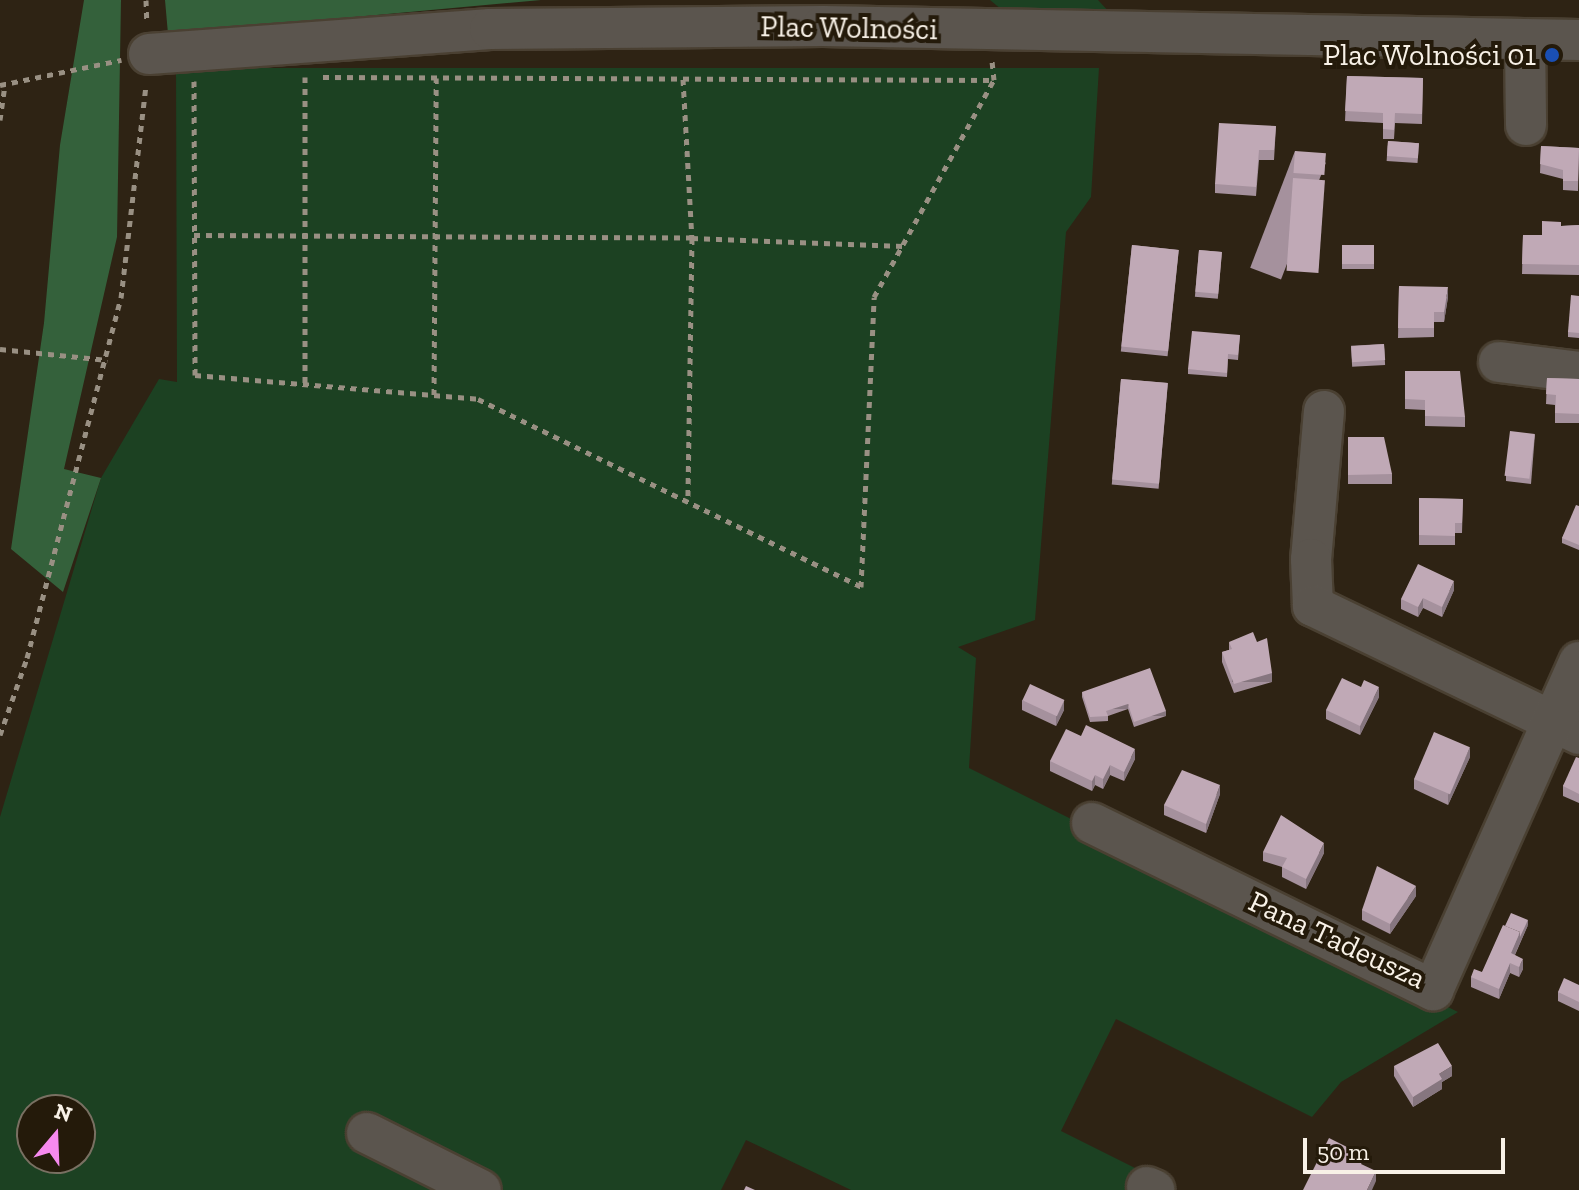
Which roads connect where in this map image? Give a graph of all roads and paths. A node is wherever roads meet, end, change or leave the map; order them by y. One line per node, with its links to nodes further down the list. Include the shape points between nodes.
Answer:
1 (146, 0): 4 (path)
2 (982, 20): 3 (street, Plac Wolności); 4 (street, Plac Wolności, via 490,29); 10 (path)
3 (1554, 39): 13 (street)
4 (149, 54): 11 (path); 20 (path, via 121,298)
5 (209, 76): 14 (path, via 194,76)
6 (289, 77): 7 (path)
7 (305, 77): 8 (path); 15 (path)
8 (436, 78): 9 (path); 16 (path)
9 (683, 79): 10 (path); 17 (path)
10 (994, 80): 18 (path)
11 (2, 85): 12 (path)
12 (0, 120)
13 (1526, 125)
14 (194, 235): 15 (path); 23 (path, via 195,375)
15 (305, 237): 16 (path); 23 (path)
16 (435, 238): 17 (path); 24 (path)
17 (692, 238): 18 (path); 26 (path)
18 (903, 246): 26 (path, via 874,297 861,587)
19 (0, 349): 20 (path)
20 (107, 360): 29 (path, via 27,658)
21 (1499, 362): 22 (street)
22 (1579, 372)
23 (305, 384): 24 (path)
24 (434, 395): 26 (path, via 478,399)
25 (1324, 411): 28 (street, via 1311,559 1313,606)
26 (688, 502)
27 (1579, 662): 28 (street, Pana Tadeusza)
28 (1566, 728): 30 (street, Pana Tadeusza, via 1433,990)
29 (0, 735)
30 (1092, 823)
31 (367, 1133): 32 (street)
32 (481, 1190)

